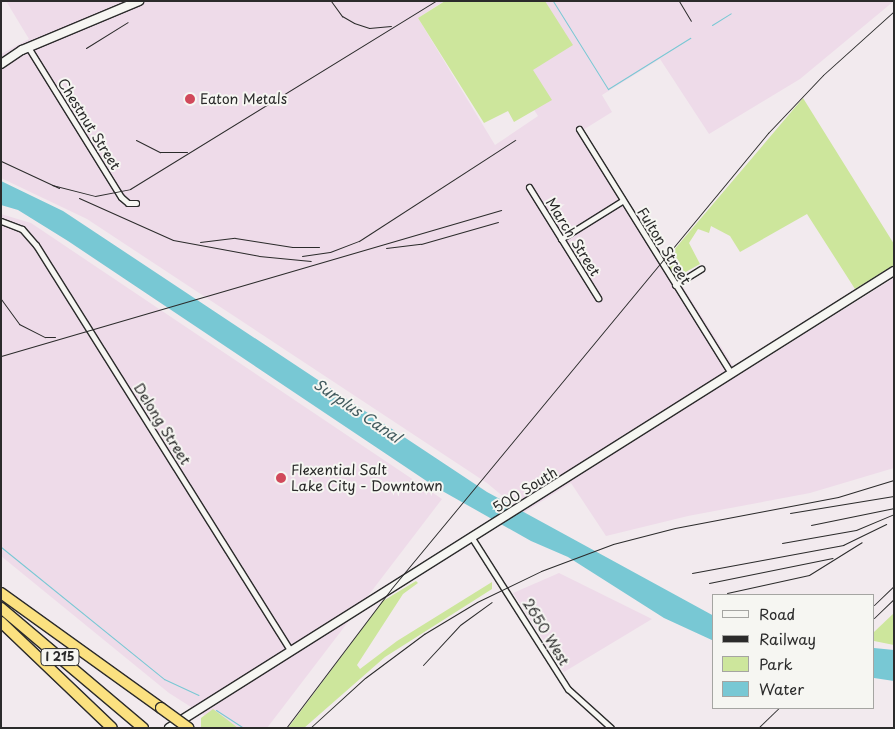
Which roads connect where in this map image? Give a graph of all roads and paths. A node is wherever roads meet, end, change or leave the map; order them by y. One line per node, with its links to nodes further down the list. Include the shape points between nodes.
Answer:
1 (139, 1): 2 (street)
2 (28, 47): 3 (street); 7 (street, Chestnut Street, via 121,197 128,203)
3 (1, 64)
4 (578, 129): 6 (street, Fulton Street)
5 (529, 187): 9 (street, March Street)
6 (622, 201): 9 (street); 12 (street, Fulton Street)
7 (136, 203)
8 (1, 221): 20 (street, Delong Street, via 22,229 36,245)
9 (561, 239): 13 (street, March Street)
10 (701, 270): 12 (street)
11 (894, 271): 14 (street, 500 South)
12 (676, 285): 14 (street, Fulton Street)
13 (598, 298)
14 (731, 373): 15 (street, 500 South)
15 (472, 538): 20 (street, 500 South); 25 (street, 2650 West, via 568,689)
16 (1, 593): 24 (highway, bridge)
17 (1, 608): 21 (highway, I 215)
18 (1, 617): 21 (highway, I 215)
19 (1, 622): 22 (highway)
20 (291, 651): 23 (street, 500 South)
21 (137, 726)
22 (112, 728)
23 (169, 728)
24 (189, 728)
25 (612, 728)

